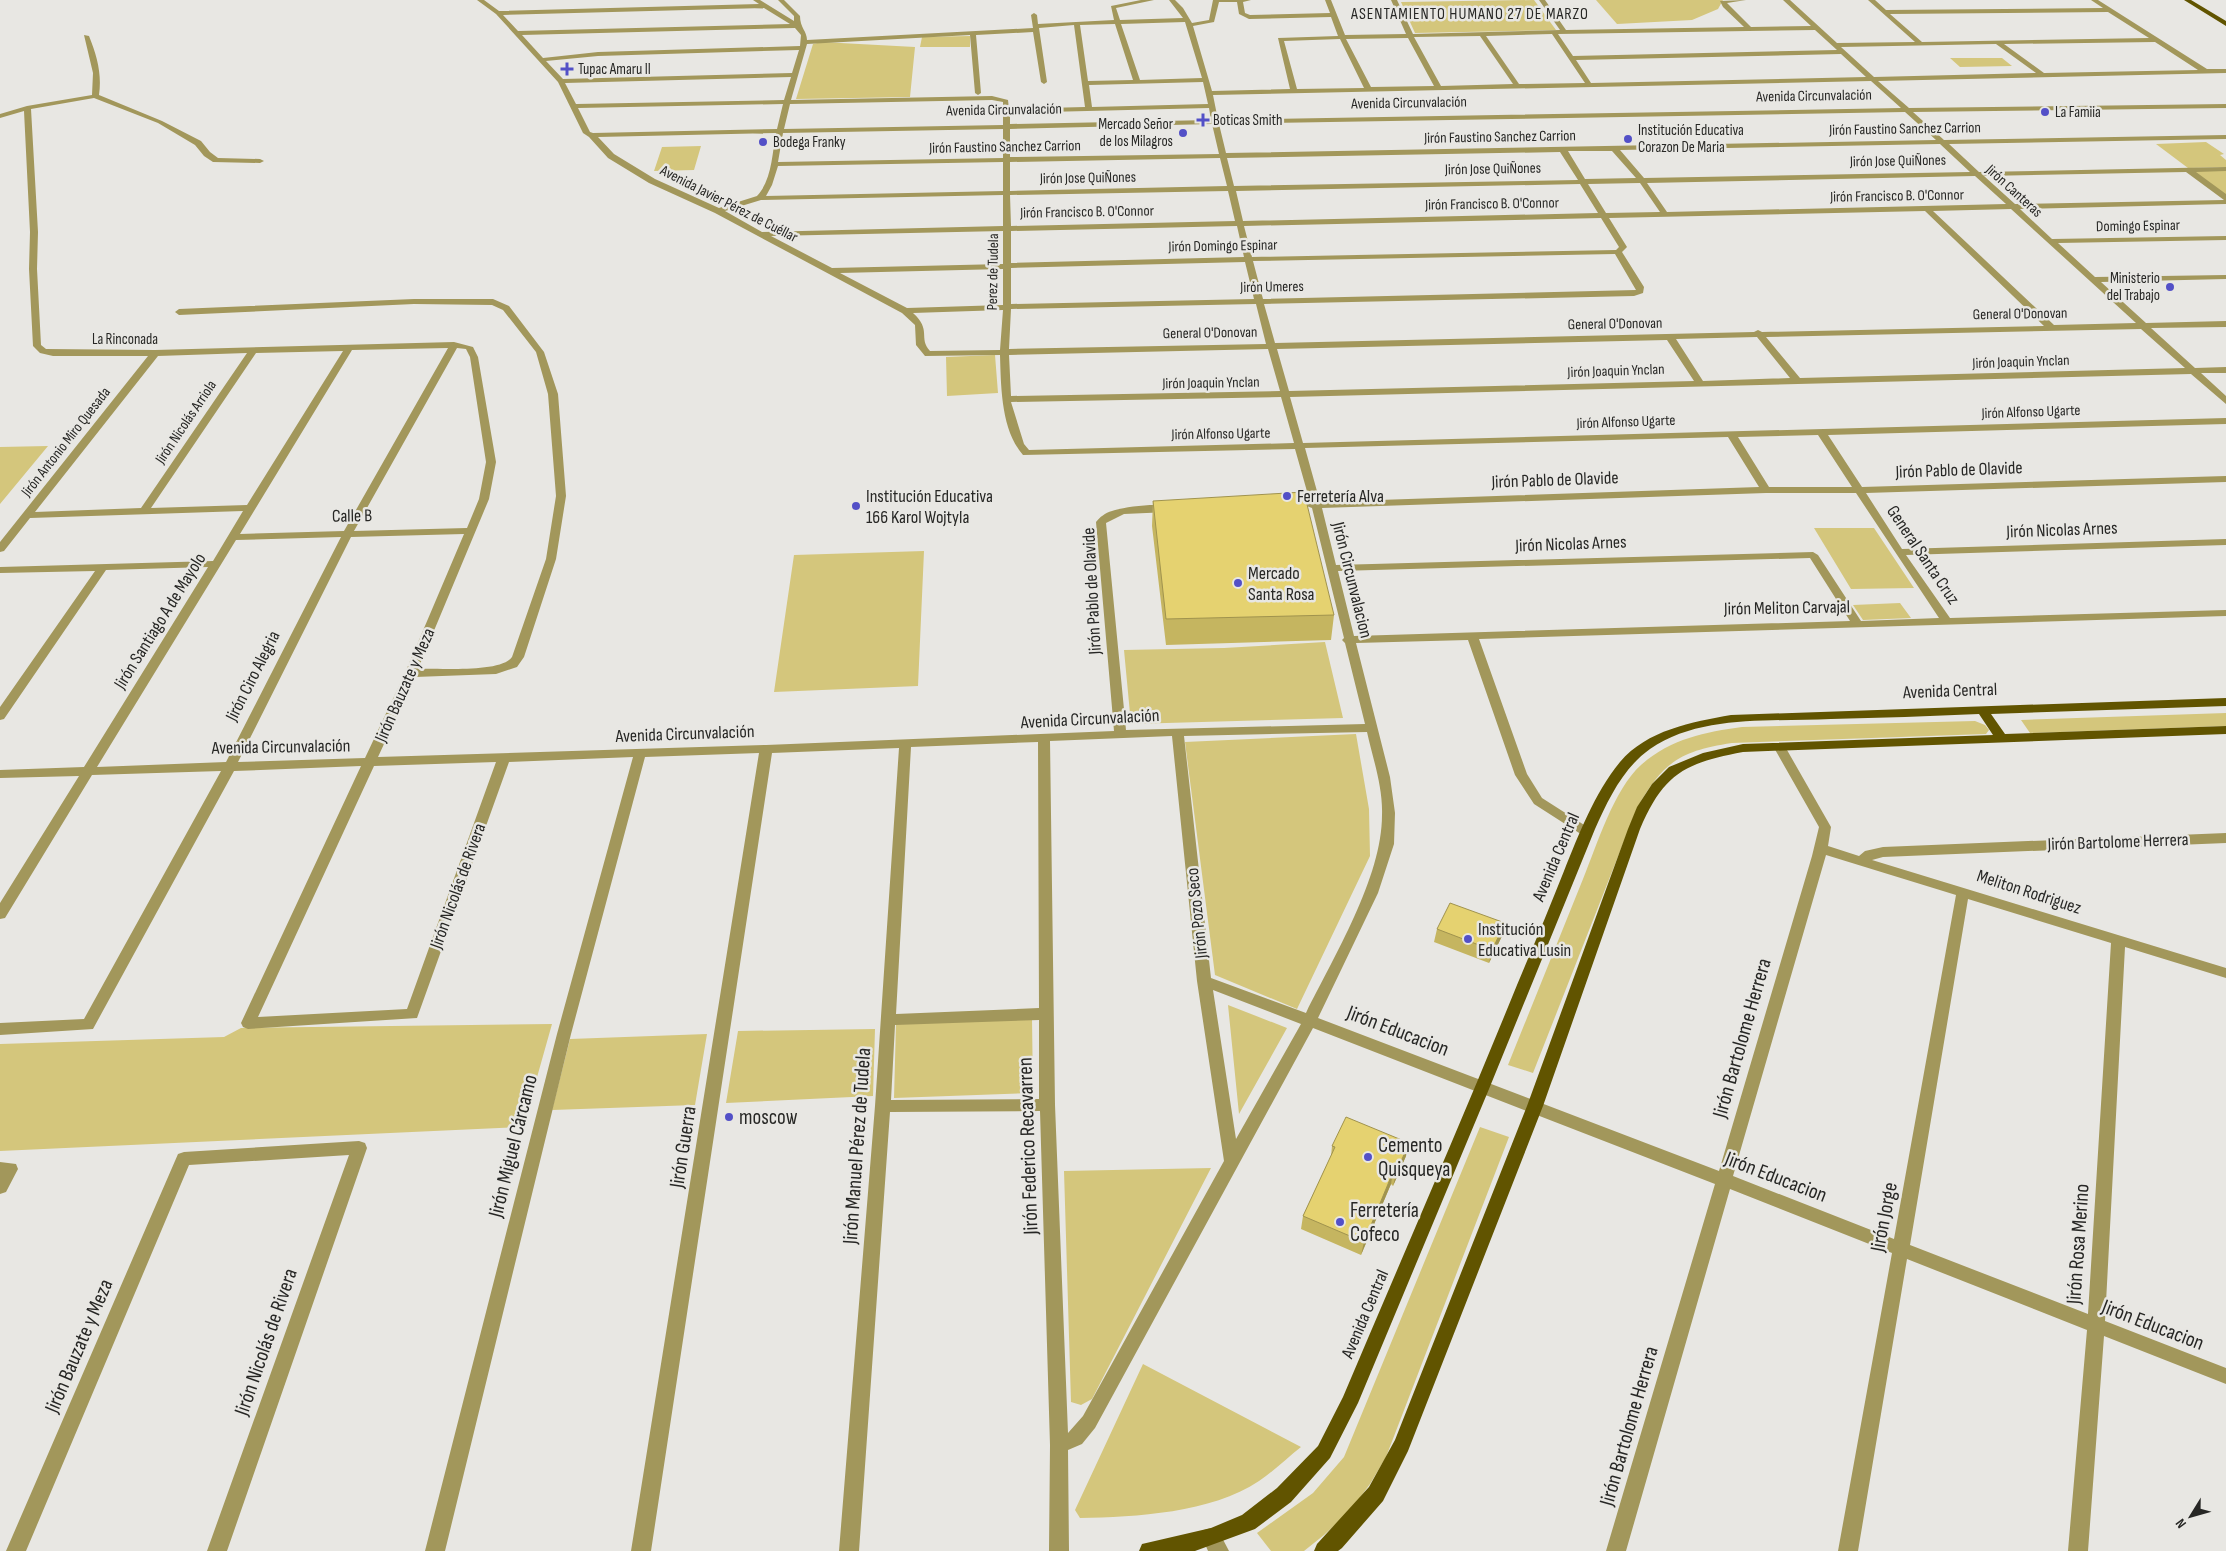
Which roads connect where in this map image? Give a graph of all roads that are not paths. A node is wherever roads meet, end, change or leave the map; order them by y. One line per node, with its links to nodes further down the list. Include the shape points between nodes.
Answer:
1 (480, 0): 20 (street, Avenida Javier Pérez de Cuéllar)
2 (756, 0): 17 (street)
3 (781, 0): 27 (street, via 797,16)
4 (1151, 0): 23 (street, via 1113,7)
5 (1172, 0): 24 (street, Jirón Circunvalacion)
6 (1218, 0): 7 (street); 24 (street, via 1212,20)
7 (1240, 0): 8 (street); 21 (street, via 1242,14 1249,17)
8 (1248, 0)
9 (1328, 0): 21 (street)
10 (1394, 0): 36 (street)
11 (1542, 0): 32 (street)
12 (1743, 0): 30 (street, via 1723,1)
13 (1786, 0): 29 (street, Jirón Canteras)
14 (1872, 0): 19 (street)
15 (2094, 0): 18 (street)
16 (2186, 0): 26 (main road)
17 (765, 6): 20 (street); 27 (street)
18 (2110, 10): 19 (street); 39 (street)
19 (1887, 12): 41 (street)
20 (498, 13): 33 (street, Avenida Javier Pérez de Cuéllar)
21 (1334, 15): 38 (street)
22 (1034, 16): 28 (street)
23 (1118, 21): 24 (street); 25 (street); 55 (street)
24 (1189, 22): 52 (street, Jirón Circunvalacion)
25 (1077, 23): 28 (street); 56 (street)
26 (2226, 24)
27 (797, 26): 33 (street); 42 (street, via 804,36)
28 (1037, 28): 34 (street); 54 (street)
29 (1817, 28): 30 (street); 43 (street, Jirón Canteras)
30 (1749, 29): 32 (street)
31 (1554, 32): 32 (street); 35 (street); 45 (street)
32 (1564, 32)
33 (517, 33): 46 (street, Avenida Javier Pérez de Cuéllar)
34 (973, 34): 42 (street); 62 (street)
35 (1481, 34): 36 (street); 58 (street)
36 (1410, 35): 38 (street); 59 (street)
37 (86, 36): 64 (street, via 98,80)
38 (1342, 37): 60 (street); 61 (street, via 1280,39)
39 (2154, 40): 40 (street); 48 (street)
40 (1997, 42): 41 (street); 50 (street)
41 (1922, 44): 43 (street)
42 (803, 45): 46 (street, via 598,54); 49 (street)
43 (1836, 45): 44 (street, Jirón Canteras)
44 (1844, 52): 45 (street); 51 (street, Jirón Canteras)
45 (1570, 58): 57 (street)
46 (540, 60): 53 (street, Avenida Javier Pérez de Cuéllar)
47 (2226, 71): 48 (street)
48 (2205, 72): 50 (street)
49 (796, 75): 53 (street); 65 (street)
50 (2043, 75): 51 (street)
51 (1872, 78): 57 (street); 72 (street, Jirón Canteras)
52 (1206, 80): 55 (street); 63 (street, Jirón Circunvalacion)
53 (561, 81): 66 (street, Avenida Javier Pérez de Cuéllar)
54 (1044, 82)
55 (1137, 82): 56 (street)
56 (1086, 83): 70 (street)
57 (1589, 84): 58 (street)
58 (1517, 86): 59 (street)
59 (1438, 88): 60 (street)
60 (1368, 89): 61 (street)
61 (1294, 91): 63 (street)
62 (978, 93)
63 (1209, 93): 67 (street, Jirón Circunvalacion)
64 (95, 96): 69 (street); 84 (street, via 160,122 198,144 216,160)
65 (788, 102): 66 (street); 71 (street, via 992,98 1006,102); 76 (street)
66 (575, 106): 77 (street, Avenida Javier Pérez de Cuéllar, via 587,133)
67 (1211, 106): 70 (street); 74 (street, Jirón Circunvalacion)
68 (2226, 106): 72 (street, Avenida Circunvalación)
69 (27, 108): 73 (street); 126 (street, La Rinconada, via 38,346 52,353)
70 (1090, 108): 71 (street)
71 (1005, 111): 75 (street, Perez de Tudela)
72 (1909, 111): 74 (street, Avenida Circunvalación); 79 (street, Jirón Canteras)
73 (0, 116)
74 (1215, 123): 75 (street, Avenida Circunvalación); 82 (street, Jirón Circunvalacion)
75 (1005, 126): 76 (street, Avenida Circunvalación); 83 (street, Perez de Tudela)
76 (780, 132): 77 (street, Avenida Circunvalación); 85 (street)
77 (592, 135): 98 (street, Avenida Javier Pérez de Cuéllar, via 612,156 652,181)
78 (2226, 137): 79 (street, Jirón Faustino Sanchez Carrion)
79 (1941, 142): 80 (street, Jirón Faustino Sanchez Carrion); 88 (street, Jirón Canteras)
80 (1615, 149): 81 (street, Jirón Faustino Sanchez Carrion); 89 (street)
81 (1563, 150): 82 (street, Jirón Faustino Sanchez Carrion); 90 (street)
82 (1223, 156): 83 (street, Jirón Faustino Sanchez Carrion); 91 (street, Jirón Circunvalacion)
83 (1005, 160): 85 (street, Jirón Faustino Sanchez Carrion); 92 (street, Perez de Tudela)
84 (260, 161)
85 (775, 164): 93 (street)
86 (2188, 169): 87 (street, Jirón Jose QuiÑones); 88 (street, Jirón Jose QuiÑones); 94 (street)
87 (2226, 169)
88 (1975, 174): 89 (street, Jirón Jose QuiÑones); 96 (street, Jirón Canteras)
89 (1641, 180): 90 (street, Jirón Jose QuiÑones); 99 (street)
90 (1584, 181): 91 (street, Jirón Jose QuiÑones); 100 (street)
91 (1232, 189): 92 (street, Jirón Jose QuiÑones); 101 (street, Jirón Circunvalacion)
92 (1006, 193): 93 (street, Jirón Jose QuiÑones); 102 (street, Perez de Tudela)
93 (760, 198): 98 (street, Jirón Jose QuiÑones)
94 (2226, 198)
95 (2226, 202): 96 (street, Jirón Francisco B. O'Connor)
96 (2012, 208): 97 (street, Jirón Francisco B. O'Connor); 105 (street, Jirón Canteras)
97 (1928, 210): 99 (street, Jirón Francisco B. O'Connor); 118 (street)
98 (718, 212): 103 (street, Avenida Javier Pérez de Cuéllar)
99 (1665, 214): 100 (street, Jirón Francisco B. O'Connor)
100 (1604, 215): 101 (street, Jirón Francisco B. O'Connor); 106 (street, via 1623,247)
101 (1239, 222): 102 (street, Jirón Francisco B. O'Connor); 107 (street, Jirón Circunvalacion)
102 (1007, 228): 103 (street, Jirón Francisco B. O'Connor); 108 (street, Perez de Tudela)
103 (759, 234): 109 (street, Avenida Javier Pérez de Cuéllar)
104 (2226, 238): 105 (street, Domingo Espinar)
105 (2050, 241): 111 (street, Jirón Canteras)
106 (1618, 252): 107 (street, Jirón Domingo Espinar); 112 (street, Jirón Umeres, via 1640,287 1634,293)
107 (1250, 259): 108 (street, Jirón Domingo Espinar); 112 (street, Jirón Circunvalacion)
108 (1007, 266): 109 (street, Jirón Domingo Espinar); 113 (street, Perez de Tudela)
109 (829, 271): 114 (street, Avenida Javier Pérez de Cuéllar)
110 (2226, 277): 111 (street)
111 (2092, 280): 117 (street, Jirón Canteras)
112 (1259, 301): 113 (street, Jirón Umeres); 122 (street, Jirón Circunvalacion)
113 (1007, 307): 114 (street, Jirón Umeres); 125 (street, Perez de Tudela)
114 (905, 311): 125 (street, Avenida Javier Pérez de Cuéllar, via 917,320 922,329 920,345 928,354)
115 (179, 312): 165 (street, via 344,303 493,302 506,308 540,352 552,394 561,496 551,559 518,656 513,664 496,670)
116 (2226, 324): 117 (street, General O'Donovan)
117 (2142, 325): 118 (street, General O'Donovan); 128 (street, Jirón Canteras)
118 (2051, 327): 119 (street, General O'Donovan)
119 (1758, 333): 120 (street, General O'Donovan); 130 (street)
120 (1669, 336): 122 (street, General O'Donovan); 129 (street)
121 (454, 345): 123 (street, La Rinconada); 149 (street, Jirón Bauzate y Meza, via 469,347 474,357 491,462 484,499); 151 (street, Jirón Ciro Alegria)
122 (1272, 345): 125 (street, General O'Donovan); 131 (street, Jirón Circunvalacion)
123 (350, 347): 124 (street, La Rinconada); 144 (street, Jirón Santiago A de Mayolo)
124 (254, 350): 126 (street, La Rinconada); 146 (street, Jirón Nicolás Arriola)
125 (1004, 352): 132 (street, Perez de Tudela)
126 (155, 353): 147 (street, Jirón Antonio Miro Quesada)
127 (2226, 370): 128 (street, Jirón Joaquin Ynclan)
128 (2194, 371): 130 (street, Jirón Joaquin Ynclan); 133 (street, Jirón Canteras)
129 (1699, 382): 130 (street, Jirón Joaquin Ynclan); 131 (street, Jirón Joaquin Ynclan)
130 (1797, 382)
131 (1286, 395): 132 (street, Jirón Joaquin Ynclan); 137 (street, Jirón Circunvalacion)
132 (1006, 399): 138 (street, Perez de Tudela, via 1019,445)
133 (2226, 400)
134 (2226, 421): 135 (street, Jirón Alfonso Ugarte)
135 (1822, 433): 136 (street, Jirón Alfonso Ugarte); 141 (street, General Santa Cruz)
136 (1731, 434): 137 (street, Jirón Alfonso Ugarte); 140 (street)
137 (1300, 447): 138 (street, Jirón Alfonso Ugarte); 142 (street, Jirón Circunvalacion)
138 (1026, 453)
139 (2226, 479): 141 (street, Jirón Pablo de Olavide)
140 (1766, 490): 141 (street, Jirón Pablo de Olavide); 142 (street, Jirón Pablo de Olavide)
141 (1860, 490): 155 (street, General Santa Cruz)
142 (1316, 505): 143 (street, Jirón Pablo de Olavide); 158 (street, Jirón Circunvalacion)
143 (1296, 506)
144 (252, 508): 146 (street); 152 (street, Jirón Santiago A de Mayolo)
145 (1180, 509): 172 (street, Jirón Pablo de Olavide, via 1121,511 1108,515 1101,522)
146 (144, 512): 147 (street)
147 (27, 515): 148 (street, Jirón Antonio Miro Quesada)
148 (14, 531): 150 (street); 154 (street, Jirón Antonio Miro Quesada)
149 (471, 531): 151 (street, Calle B); 165 (street, Jirón Bauzate y Meza)
150 (0, 532)
151 (348, 533): 152 (street, Calle B); 181 (street, Jirón Ciro Alegria)
152 (234, 537): 156 (street, Jirón Santiago A de Mayolo)
153 (2226, 542): 155 (street, Jirón Nicolas Arnes)
154 (0, 549)
155 (1899, 552): 161 (street, General Santa Cruz)
156 (217, 564): 157 (street); 182 (street, Jirón Santiago A de Mayolo)
157 (104, 567): 159 (street); 168 (street)
158 (1331, 568): 162 (street, Jirón Nicolas Arnes, via 1813,555); 164 (street, Jirón Circunvalacion)
159 (0, 570)
160 (2226, 613): 161 (street, Jirón Meliton Carvajal)
161 (1946, 620): 162 (street, Jirón Meliton Carvajal)
162 (1857, 624): 163 (street, Jirón Meliton Carvajal)
163 (1472, 635): 164 (street, Jirón Meliton Carvajal); 184 (street, via 1521,775 1538,801)
164 (1348, 640): 169 (street, Jirón Circunvalacion)
165 (411, 673): 180 (street, Jirón Bauzate y Meza)
166 (2226, 702): 167 (main road, Avenida Central)
167 (1982, 710): 173 (main road); 184 (main road, Avenida Central, via 1731,719 1701,724 1650,744 1626,764 1610,786)
168 (0, 716)
169 (1371, 728): 171 (street, Avenida Circunvalación); 195 (street, Jirón Circunvalacion, via 1384,777 1389,813 1387,844 1371,893)
170 (2226, 730): 173 (main road)
171 (1178, 732): 172 (street, Avenida Circunvalación); 192 (street, Jirón Pozo Seco)
172 (1120, 735): 174 (street, Avenida Circunvalación)
173 (2001, 737): 176 (main road)
174 (1044, 739): 175 (street, Avenida Circunvalación); 193 (street, Jirón Federico Recavarren)
175 (905, 744): 177 (street, Avenida Circunvalación); 194 (street, Jirón Manuel Pérez de Tudela)
176 (1779, 746): 186 (street, Jirón Bartolome Herrera, via 1825,827); 201 (main road, via 1709,754 1678,767 1656,786 1634,829)
177 (766, 749): 178 (street, Avenida Circunvalación); 215 (street, Jirón Guerra)
178 (640, 753): 179 (street, Avenida Circunvalación); 214 (street, Jirón Miguel Cárcamo, via 564,1034)
179 (504, 758): 180 (street, Avenida Circunvalación); 196 (street, Jirón Nicolás de Rivera, via 412,1014)
180 (370, 763): 181 (street, Avenida Circunvalación); 196 (street, Jirón Bauzate y Meza)
181 (230, 766): 182 (street, Avenida Circunvalación); 197 (street, Jirón Ciro Alegria, via 88,1025)
182 (90, 771): 183 (street, Avenida Circunvalación); 189 (street, Jirón Santiago A de Mayolo)
183 (0, 774)
184 (1587, 834): 198 (main road, Avenida Central)
185 (2226, 838): 187 (street, Jirón Bartolome Herrera, via 1883,852 1870,854)
186 (1821, 849): 187 (street, Meliton Rodriguez); 205 (street, Jirón Bartolome Herrera)
187 (1862, 860): 188 (street, Meliton Rodriguez)
188 (1964, 891): 190 (street, Meliton Rodriguez); 207 (street, Jirón Jorge, via 1910,1209)
189 (0, 914)
190 (2118, 940): 191 (street, Meliton Rodriguez); 208 (street, Jirón Rosa Merino)
191 (2226, 973)
192 (1204, 981): 195 (street, Jirón Pozo Seco); 203 (street)
193 (1045, 1014): 194 (street); 199 (street, Jirón Federico Recavarren)
194 (887, 1020): 200 (street, Jirón Manuel Pérez de Tudela)
195 (1310, 1020): 198 (street, Jirón Educacion); 203 (street, Jirón Circunvalacion)
196 (248, 1023)
197 (0, 1029)
198 (1483, 1087): 201 (street, Jirón Educacion); 211 (main road, Avenida Central, via 1349,1402 1324,1452 1284,1495)
199 (1046, 1105): 200 (street); 210 (street, Jirón Federico Recavarren)
200 (883, 1106): 216 (street, Jirón Manuel Pérez de Tudela)
201 (1535, 1106): 205 (street, Jirón Educacion); 219 (main road, via 1402,1445 1376,1494)
202 (184, 1159): 212 (street, Jirón Bauzate y Meza); 213 (street, Jirón Nicolás de Rivera, via 359,1148)
203 (1232, 1161): 210 (street, Jirón Circunvalacion, via 1089,1422 1076,1438)
204 (5, 1169): 206 (street)
205 (1724, 1179): 207 (street, Jirón Educacion); 220 (street, Jirón Bartolome Herrera)
206 (0, 1187)
207 (1900, 1249): 208 (street, Jirón Educacion); 221 (street, Jirón Jorge)
208 (2095, 1325): 209 (street, Jirón Educacion); 222 (street, Jirón Rosa Merino)
209 (2226, 1376)
210 (1059, 1445): 217 (street, Jirón Federico Recavarren)
211 (1215, 1544): 218 (main road, Avenida Central)
212 (16, 1551)
213 (217, 1551)
214 (435, 1551)
215 (641, 1551)
216 (850, 1551)
217 (1059, 1551)
218 (1149, 1551)
219 (1324, 1551)
220 (1616, 1551)
221 (1848, 1551)
222 (2078, 1551)

